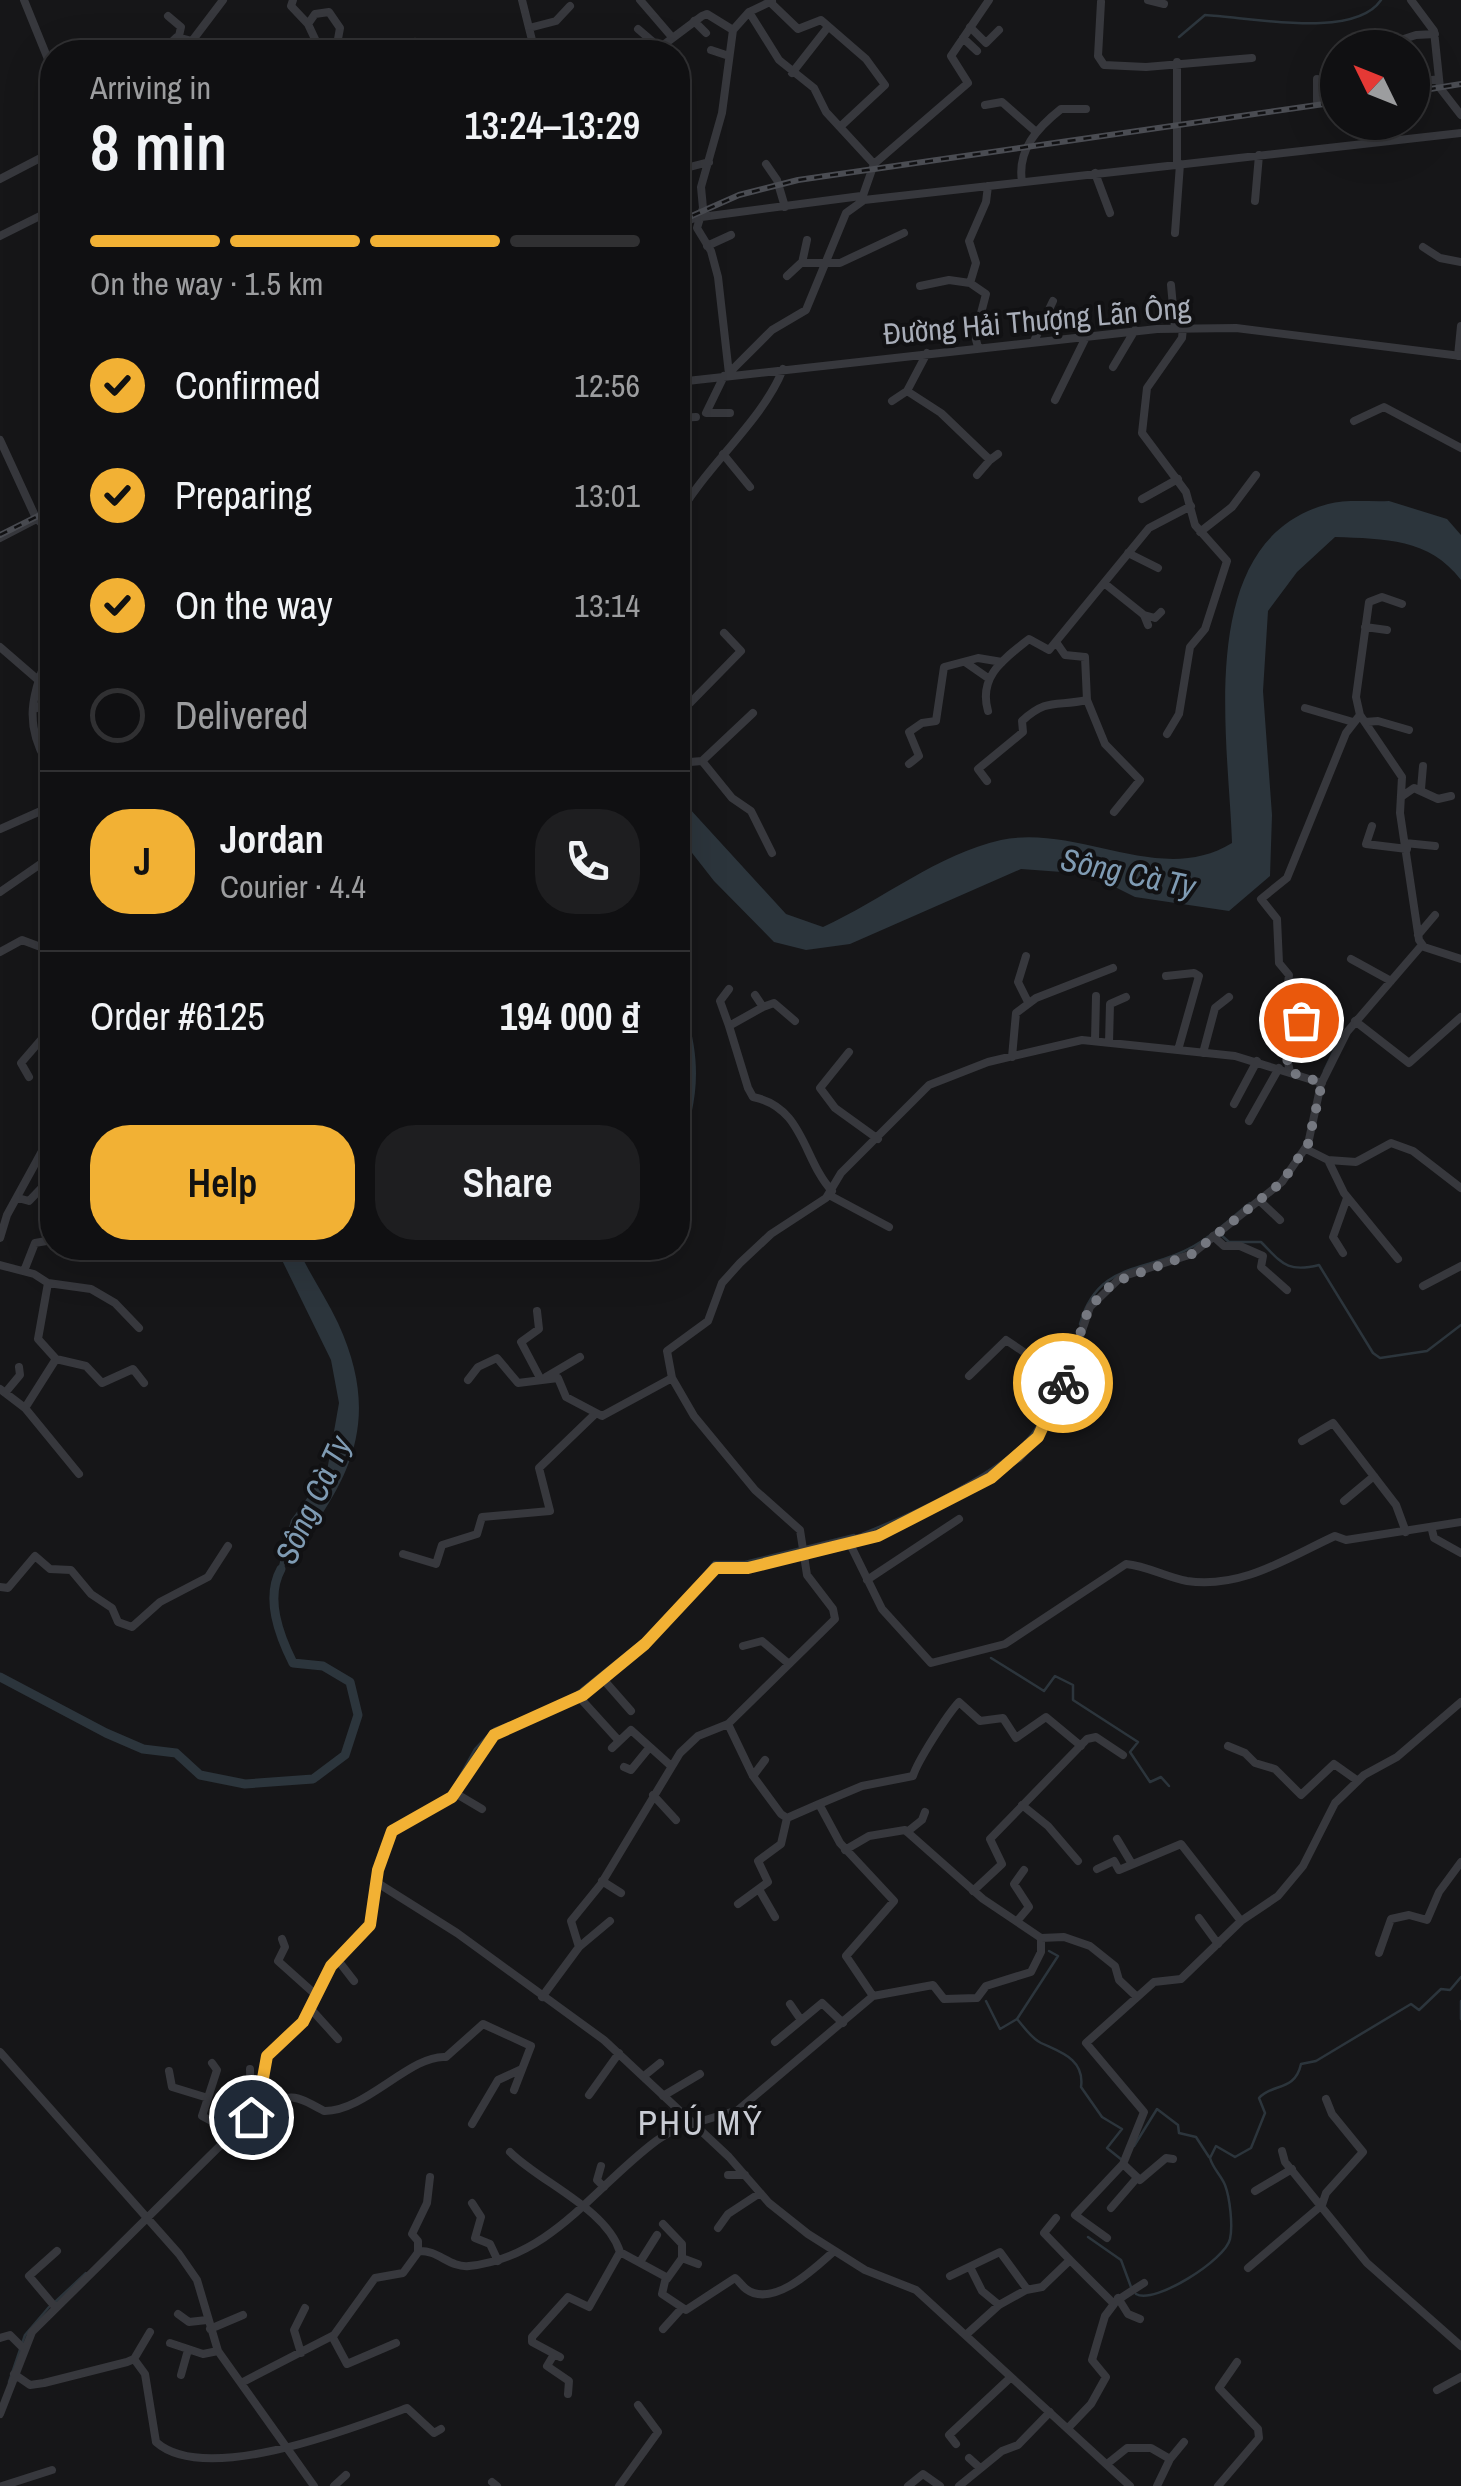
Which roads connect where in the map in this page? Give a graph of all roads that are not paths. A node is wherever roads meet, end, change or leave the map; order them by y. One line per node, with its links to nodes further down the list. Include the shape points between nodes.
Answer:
1 (24, 0): 32 (street)
2 (222, 0): 35 (street)
3 (293, 0): 18 (street)
4 (522, 0): 21 (street)
5 (640, 0): 29 (street)
6 (706, 0): 15 (street)
7 (989, 0): 20 (street)
8 (1148, 0): 12 (street)
9 (1411, 0): 26 (street)
10 (771, 1): 14 (street); 19 (street, via 798,29 816,19)
11 (1101, 2): 44 (street, via 1101,63)
12 (1164, 4)
13 (570, 6): 21 (street, via 556,20)
14 (750, 12): 23 (street); 45 (street)
15 (707, 14): 17 (street); 23 (street)
16 (168, 16): 28 (street, via 180,26)
17 (694, 21): 25 (street); 29 (street)
18 (308, 24): 31 (street, via 328,10 340,28); 36 (street)
19 (828, 27): 45 (street); 53 (street, via 866,59 886,87)
20 (970, 27): 24 (street, via 986,43); 30 (street)
21 (529, 28): 37 (street)
22 (638, 28): 38 (street)
23 (733, 30): 42 (street)
24 (1000, 30)
25 (706, 33)
26 (1435, 34): 27 (street); 46 (street)
27 (1430, 35)
28 (179, 36): 33 (street); 34 (street)
29 (672, 36): 39 (street)
30 (963, 38): 41 (street); 60 (street, via 951,58 967,84)
31 (338, 39)
32 (40, 40)
33 (174, 40)
34 (189, 40)
35 (193, 40)
36 (315, 40)
37 (532, 40)
38 (648, 40)
39 (667, 40)
40 (712, 50): 42 (street)
41 (977, 52)
42 (729, 56): 58 (street)
43 (1252, 58): 44 (street)
44 (1176, 62): 61 (street)
45 (792, 72): 53 (street, via 814,88)
46 (1439, 78): 48 (street); 52 (street)
47 (1317, 79): 49 (street)
48 (1430, 80)
49 (1320, 101)
50 (985, 105): 54 (street, via 1002,102)
51 (1086, 109): 54 (street, via 1061,109)
52 (1461, 116)
53 (840, 126): 60 (street)
54 (1035, 131): 65 (street, via 1020,167)
55 (1461, 133): 56 (street)
56 (1259, 155): 61 (street); 68 (street)
57 (40, 158): 64 (street)
58 (709, 162): 62 (street); 72 (street)
59 (766, 164): 69 (street)
60 (874, 164): 67 (street)
61 (1178, 165): 63 (street); 75 (street)
62 (690, 167)
63 (1095, 174): 65 (street); 70 (street)
64 (0, 179)
65 (1022, 182): 66 (street)
66 (988, 186): 67 (street); 85 (street, via 969,240 976,263)
67 (861, 198): 69 (street); 83 (street, via 849,208)
68 (1254, 201)
69 (785, 207): 72 (street)
70 (1110, 214)
71 (40, 216): 77 (street)
72 (699, 218): 73 (street); 79 (street)
73 (690, 221)
74 (904, 233): 83 (street)
75 (1175, 233)
76 (731, 235): 79 (street)
77 (0, 236)
78 (807, 240): 81 (street)
79 (708, 246): 99 (street, via 718,277)
80 (1423, 246): 82 (street)
81 (802, 262): 83 (street); 84 (street)
82 (1461, 262)
83 (826, 266): 99 (street, via 806,310 772,330)
84 (787, 276)
85 (970, 283): 87 (street); 94 (street, via 986,294)
86 (1170, 285): 90 (street)
87 (920, 286)
88 (1054, 301): 93 (street)
89 (1461, 326): 96 (street)
90 (1179, 328): 91 (street, Đường Hải Thượng Lãn Ông); 96 (street, Đường Hải Thượng Lãn Ông, via 1236,328); 117 (street, via 1182,338 1146,390 1142,431)
91 (1135, 330): 92 (street, Đường Hải Thượng Lãn Ông); 97 (street)
92 (1086, 335): 93 (street, Đường Hải Thượng Lãn Ông); 102 (street)
93 (1034, 341): 94 (street, Đường Hải Thượng Lãn Ông)
94 (978, 347): 95 (street, Đường Hải Thượng Lãn Ông)
95 (927, 353): 98 (street, Đường Hải Thượng Lãn Ông); 101 (street)
96 (1459, 356)
97 (1112, 367)
98 (784, 369): 99 (street, Đường Hải Thượng Lãn Ông); 110 (street)
99 (727, 375): 100 (street, Đường Hải Thượng Lãn Ông); 104 (street, via 706,413)
100 (690, 380)
101 (907, 391): 103 (street); 112 (street)
102 (1056, 400)
103 (892, 401)
104 (730, 413)
105 (690, 417): 106 (street)
106 (696, 417)
107 (1354, 422): 109 (street, via 1384,407)
108 (0, 440): 113 (street)
109 (1461, 448)
110 (723, 454): 118 (street); 120 (street)
111 (998, 454): 112 (street)
112 (990, 460): 115 (street)
113 (12, 462): 114 (street); 123 (street)
114 (0, 470)
115 (977, 475)
116 (1256, 475): 125 (street, via 1232,507)
117 (1178, 479): 119 (street); 121 (street)
118 (750, 487)
119 (1142, 498)
120 (690, 499)
121 (1192, 506): 125 (street); 127 (street, via 1152,525)
122 (40, 516): 123 (street)
123 (36, 518): 124 (street); 126 (street)
124 (40, 522)
125 (1200, 532): 155 (street, via 1228,561 1205,630 1190,647 1179,714)
126 (0, 538)
127 (1128, 553): 128 (street); 129 (street)
128 (1158, 568)
129 (1104, 583): 132 (street); 137 (street)
130 (1402, 604): 134 (street, via 1372,598)
131 (1161, 612): 132 (street, via 1155,618)
132 (1144, 614): 133 (street)
133 (1148, 625)
134 (1366, 627): 135 (street); 153 (street, via 1356,693)
135 (1387, 630)
136 (724, 633): 139 (street)
137 (1056, 642): 142 (street, via 1046,651 1029,639); 146 (street, via 1065,656 1086,658)
138 (0, 647): 145 (street)
139 (742, 651): 140 (street); 147 (street)
140 (752, 661)
141 (964, 662): 142 (street); 144 (street); 159 (street, via 944,667 936,721 910,732 919,756)
142 (1002, 662): 144 (street)
143 (40, 673): 145 (street)
144 (988, 678): 151 (street)
145 (37, 680): 150 (street)
146 (1086, 700): 161 (street, via 1046,703 1022,720 1024,732 978,769); 166 (street, via 1108,750 1140,782)
147 (690, 703)
148 (40, 706): 150 (street)
149 (1305, 708): 153 (street)
150 (34, 710): 156 (street)
151 (988, 711)
152 (753, 713): 158 (street)
153 (1359, 720): 154 (street); 164 (street, via 1400,772); 193 (street, via 1287,878 1261,899 1277,920 1279,963 1289,975)
154 (1409, 730)
155 (1167, 734)
156 (40, 752)
157 (690, 762): 158 (street)
158 (702, 762): 171 (street, via 732,798 752,810)
159 (909, 764)
160 (1424, 766): 162 (street)
161 (987, 781)
162 (1421, 789): 163 (street, via 1438,799); 164 (street)
163 (1451, 796)
164 (1400, 797): 169 (street)
165 (40, 811): 168 (street)
166 (1114, 812)
167 (1372, 826): 169 (street, via 1366,844)
168 (0, 829)
169 (1406, 846): 170 (street); 175 (street)
170 (1435, 846)
171 (772, 853)
172 (40, 864): 173 (street)
173 (0, 892)
174 (1435, 915): 175 (street)
175 (1418, 936): 176 (street)
176 (1422, 945): 181 (street); 185 (street)
177 (40, 947): 179 (street, via 22,940)
178 (1461, 947): 181 (street)
179 (0, 952)
180 (1026, 956): 191 (street, via 1018,982)
181 (1459, 958)
182 (1351, 959): 185 (street)
183 (1113, 968): 191 (street)
184 (1166, 976): 202 (street, via 1198,976)
185 (1391, 981): 196 (street)
186 (729, 988): 197 (street, via 720,1004)
187 (755, 995): 192 (street)
188 (1096, 996): 200 (street)
189 (1126, 997): 201 (street, via 1111,1001)
190 (1229, 997): 204 (street, via 1214,1008)
191 (1028, 1002): 205 (street, via 1015,1015)
192 (764, 1007): 195 (street, via 772,1002); 197 (street)
193 (1285, 1017): 198 (street, via 1306,1022); 208 (street)
194 (1461, 1017): 196 (street, via 1409,1063)
195 (795, 1021)
196 (1355, 1021): 210 (street)
197 (729, 1026): 219 (street, via 750,1093 766,1098 791,1122)
198 (1305, 1032)
199 (40, 1041): 209 (street, via 23,1060)
200 (1094, 1042): 201 (street); 205 (street)
201 (1109, 1043): 202 (street)
202 (1178, 1050): 204 (street)
203 (848, 1052): 213 (street, via 820,1088)
204 (1203, 1052): 206 (street)
205 (1012, 1056): 213 (street, via 925,1087)
206 (1257, 1061): 207 (street); 211 (street)
207 (1280, 1068): 208 (street); 212 (street)
208 (1290, 1072): 210 (street)
209 (29, 1077)
210 (1319, 1082): 214 (street)
211 (1234, 1104)
212 (1249, 1121)
213 (878, 1139): 219 (street, via 841,1172)
214 (1306, 1149): 216 (street); 222 (street)
215 (40, 1158): 220 (street)
216 (1328, 1160): 217 (street, via 1356,1162 1391,1142); 221 (street)
217 (1461, 1188)
218 (40, 1190): 220 (street, via 30,1201)
219 (830, 1193): 224 (street); 243 (street, via 771,1234 723,1280 710,1319 667,1351)
220 (18, 1198): 226 (street)
221 (1347, 1198): 228 (street, via 1333,1236); 229 (street)
222 (1260, 1202): 223 (street); 225 (street)
223 (1280, 1220)
224 (889, 1227)
225 (1214, 1236): 235 (street, via 1227,1248 1263,1256 1261,1267); 244 (street, via 1189,1255 1114,1282 1089,1308)
226 (0, 1238)
227 (40, 1242): 232 (street)
228 (1344, 1254)
229 (1398, 1259)
230 (0, 1265): 232 (street)
231 (1461, 1266): 234 (street)
232 (24, 1271): 233 (street)
233 (48, 1283): 237 (street, via 91,1289); 239 (street, via 38,1339)
234 (1424, 1286)
235 (1287, 1290)
236 (537, 1311): 242 (street, via 538,1329 520,1342)
237 (139, 1328)
238 (580, 1356): 242 (street)
239 (56, 1359): 246 (street, via 86,1366 102,1383 133,1369); 248 (street)
240 (19, 1367): 247 (street, via 20,1375)
241 (970, 1376): 244 (street, via 1006,1340)
242 (543, 1377): 245 (street, via 520,1384 495,1358); 249 (street, via 558,1378 566,1398)
243 (672, 1378): 249 (street, via 609,1414); 262 (street, via 753,1488 800,1530)
244 (1062, 1378): 254 (street, via 1038,1437 1018,1458)
245 (468, 1380)
246 (144, 1382)
247 (2, 1391): 248 (street)
248 (25, 1408): 251 (street)
249 (594, 1415): 264 (street, via 538,1468 550,1511 482,1517 477,1534 442,1545 436,1564)
250 (1302, 1441): 252 (street, via 1333,1423)
251 (78, 1474)
252 (1374, 1476): 253 (street); 259 (street, via 1400,1511)
253 (1344, 1501)
254 (934, 1506): 257 (street); 260 (street, via 890,1531)
255 (959, 1519): 257 (street)
256 (1461, 1522): 258 (street)
257 (946, 1528): 265 (street)
258 (1432, 1530): 259 (street); 263 (street, via 1434,1538)
259 (1406, 1532): 265 (street, via 1335,1536 1270,1570 1202,1581 1126,1564 998,1648 937,1662 923,1658 882,1609)
260 (849, 1542): 262 (street); 265 (street)
261 (228, 1546): 266 (street, via 208,1577 130,1627 71,1570 50,1569 35,1556 8,1588)
262 (804, 1552): 268 (street, via 808,1578 835,1616); 269 (street, via 748,1568 716,1568 645,1644)
263 (1461, 1553)
264 (402, 1554)
265 (868, 1580)
266 (0, 1587)
267 (743, 1646): 268 (street, via 762,1641)
268 (789, 1664): 273 (street)
269 (602, 1678): 270 (street); 272 (street)
270 (580, 1698): 276 (street, via 616,1744 630,1730); 283 (street, via 494,1735)
271 (1461, 1702): 282 (street)
272 (631, 1711)
273 (728, 1724): 279 (street, via 694,1739); 281 (street)
274 (1081, 1746): 277 (street, via 1096,1737); 285 (street, via 1046,1717 1016,1738 1003,1718 980,1721 959,1702 913,1776); 286 (street)
275 (1228, 1746): 282 (street, via 1275,1769 1299,1794 1334,1764)
276 (649, 1748): 279 (street); 280 (street, via 632,1770)
277 (1123, 1754)
278 (765, 1760): 281 (street)
279 (670, 1766): 284 (street)
280 (624, 1767)
281 (754, 1776): 289 (street)
282 (1358, 1781): 309 (street, via 1333,1806 1292,1881)
283 (455, 1793): 287 (street); 300 (street, via 392,1831)
284 (653, 1795): 290 (street); 299 (street)
285 (819, 1804): 289 (street); 293 (street)
286 (1022, 1804): 294 (street); 301 (street, via 990,1840 1002,1864)
287 (482, 1810)
288 (924, 1812): 291 (street)
289 (788, 1818): 302 (street, via 781,1844 758,1861 768,1880)
290 (676, 1820)
291 (907, 1832): 293 (street, via 869,1836); 301 (street)
292 (1118, 1839): 296 (street)
293 (846, 1850): 318 (street, via 894,1901 846,1956)
294 (1078, 1861)
295 (1461, 1862): 314 (street, via 1427,1920 1409,1914 1391,1919)
296 (1132, 1864): 297 (street, via 1119,1870 1114,1861); 309 (street, via 1180,1844)
297 (1097, 1869)
298 (1024, 1870): 307 (street, via 1014,1884 1029,1907)
299 (602, 1881): 303 (street); 313 (street, via 571,1921)
300 (376, 1882): 315 (street, via 370,1925); 319 (street)
301 (973, 1891): 307 (street)
302 (760, 1892): 304 (street); 305 (street)
303 (621, 1893)
304 (738, 1904)
305 (775, 1917)
306 (1199, 1918): 312 (street)
307 (1018, 1920): 310 (street)
308 (610, 1921): 313 (street)
309 (1241, 1922): 312 (street)
310 (1041, 1938): 318 (street, via 1031,1972 986,1986 977,1998 944,1999 933,1985); 320 (street, via 1090,1946 1116,1966)
311 (282, 1939): 317 (street, via 278,1961)
312 (1218, 1944): 320 (street, via 1181,1979 1156,1981)
313 (580, 1948): 319 (street)
314 (1379, 1953)
315 (337, 1959): 316 (street); 317 (street)
316 (354, 1981)
317 (314, 1993): 322 (street)
318 (873, 1996): 324 (street)
319 (542, 1997): 328 (street)
320 (1136, 1998): 348 (street, via 1086,2044 1144,2112)
321 (790, 2004): 323 (street)
322 (310, 2008): 325 (street); 341 (street, via 267,2056)
323 (801, 2020): 324 (street, via 822,2003); 326 (street)
324 (843, 2023): 342 (street, via 738,2110)
325 (338, 2039)
326 (775, 2042)
327 (0, 2052): 362 (street)
328 (619, 2053): 335 (street); 337 (street)
329 (212, 2063): 339 (street)
330 (660, 2063): 335 (street)
331 (250, 2069): 341 (street)
332 (522, 2070): 336 (street); 341 (street, via 530,2044 483,2024 446,2057 432,2057 381,2084 354,2106 324,2111 300,2096); 343 (street, via 498,2080)
333 (169, 2071): 339 (street, via 172,2086)
334 (700, 2074): 338 (street)
335 (644, 2076): 338 (street)
336 (514, 2090)
337 (589, 2095)
338 (663, 2096): 342 (street)
339 (208, 2098): 344 (street, via 204,2118)
340 (1326, 2098): 359 (street, via 1364,2150)
341 (255, 2109): 344 (street)
342 (691, 2122): 352 (street); 355 (street, via 655,2142)
343 (472, 2124)
344 (234, 2133): 362 (street)
345 (1282, 2150): 350 (street)
346 (510, 2152): 361 (street)
347 (1173, 2159): 354 (street)
348 (1123, 2164): 354 (street); 367 (street, via 1075,2215)
349 (601, 2166): 355 (street, via 597,2178)
350 (1292, 2169): 356 (street); 359 (street)
351 (728, 2175): 352 (street)
352 (745, 2175): 357 (street)
353 (430, 2177): 368 (street, via 412,2234)
354 (1136, 2179): 360 (street)
355 (604, 2187): 361 (street)
356 (1255, 2190)
357 (760, 2193): 365 (street, via 722,2218); 371 (street)
358 (472, 2202): 374 (street, via 481,2217 474,2238 490,2244)
359 (1322, 2205): 377 (street); 400 (street, via 1366,2263)
360 (1110, 2208)
361 (584, 2209): 370 (street); 374 (street, via 524,2252)
362 (148, 2217): 385 (street); 391 (street, via 194,2276)
363 (1056, 2218): 373 (street, via 1044,2234)
364 (663, 2224): 372 (street, via 682,2244)
365 (718, 2228)
366 (657, 2235): 375 (street)
367 (1107, 2238)
368 (418, 2251): 374 (street, via 464,2267); 395 (street, via 403,2273 377,2277)
369 (57, 2252): 385 (street, via 30,2276)
370 (620, 2252): 375 (street); 412 (street, via 589,2307 568,2297 532,2338 556,2356 546,2366 569,2381)
371 (833, 2252): 387 (street, via 773,2293 750,2292 735,2278); 394 (street, via 913,2288)
372 (682, 2258): 376 (street); 380 (street)
373 (1070, 2260): 382 (street, via 1042,2287); 383 (street)
374 (498, 2261)
375 (640, 2262): 380 (street)
376 (698, 2264)
377 (1248, 2268)
378 (971, 2269): 379 (street); 382 (street, via 1000,2252); 384 (street)
379 (950, 2276)
380 (667, 2279): 387 (street, via 662,2294)
381 (1144, 2284): 383 (street)
382 (1028, 2289): 384 (street)
383 (1116, 2300): 390 (street); 416 (street, via 1092,2360 1106,2377)
384 (999, 2305): 394 (street)
385 (54, 2306): 399 (street)
386 (304, 2308): 403 (street, via 294,2330)
387 (682, 2308): 392 (street)
388 (178, 2314): 391 (street)
389 (243, 2315): 391 (street)
390 (1140, 2318)
391 (208, 2325): 402 (street)
392 (663, 2329)
393 (150, 2332): 404 (street)
394 (968, 2333): 408 (street)
395 (332, 2336): 398 (street, via 347,2364); 403 (street)
396 (0, 2338): 399 (street, via 10,2335)
397 (170, 2342): 401 (street)
398 (396, 2343)
399 (20, 2345): 406 (street)
400 (1461, 2346)
401 (188, 2350): 402 (street); 407 (street)
402 (218, 2351): 410 (street)
403 (301, 2353): 410 (street)
404 (134, 2359): 406 (street, via 44,2383); 420 (street, via 144,2374 162,2448 189,2458)
405 (1238, 2362): 436 (street, via 1219,2388 1258,2428 1259,2438)
406 (14, 2374): 415 (street)
407 (181, 2375)
408 (1010, 2378): 414 (street); 419 (street, via 949,2435)
409 (1461, 2378): 411 (street)
410 (243, 2382): 420 (street)
411 (1437, 2390)
412 (568, 2394)
413 (638, 2405): 430 (street, via 658,2432)
414 (1050, 2412): 416 (street); 424 (street, via 1018,2445)
415 (0, 2414)
416 (1069, 2427): 423 (street)
417 (441, 2429): 420 (street, via 434,2433 406,2408)
418 (1184, 2442): 422 (street)
419 (956, 2444)
420 (288, 2451): 428 (street)
421 (969, 2458): 424 (street)
422 (1170, 2459): 423 (street, via 1164,2448 1135,2446); 435 (street)
423 (1108, 2464): 434 (street)
424 (980, 2468): 433 (street)
425 (52, 2470): 427 (street)
426 (346, 2475): 429 (street)
427 (2, 2486)
428 (314, 2486)
429 (334, 2486)
430 (619, 2486)
431 (908, 2486): 432 (street, via 923,2474)
432 (940, 2486)
433 (959, 2486)
434 (1130, 2486)
435 (1157, 2486)
436 (1218, 2486)

